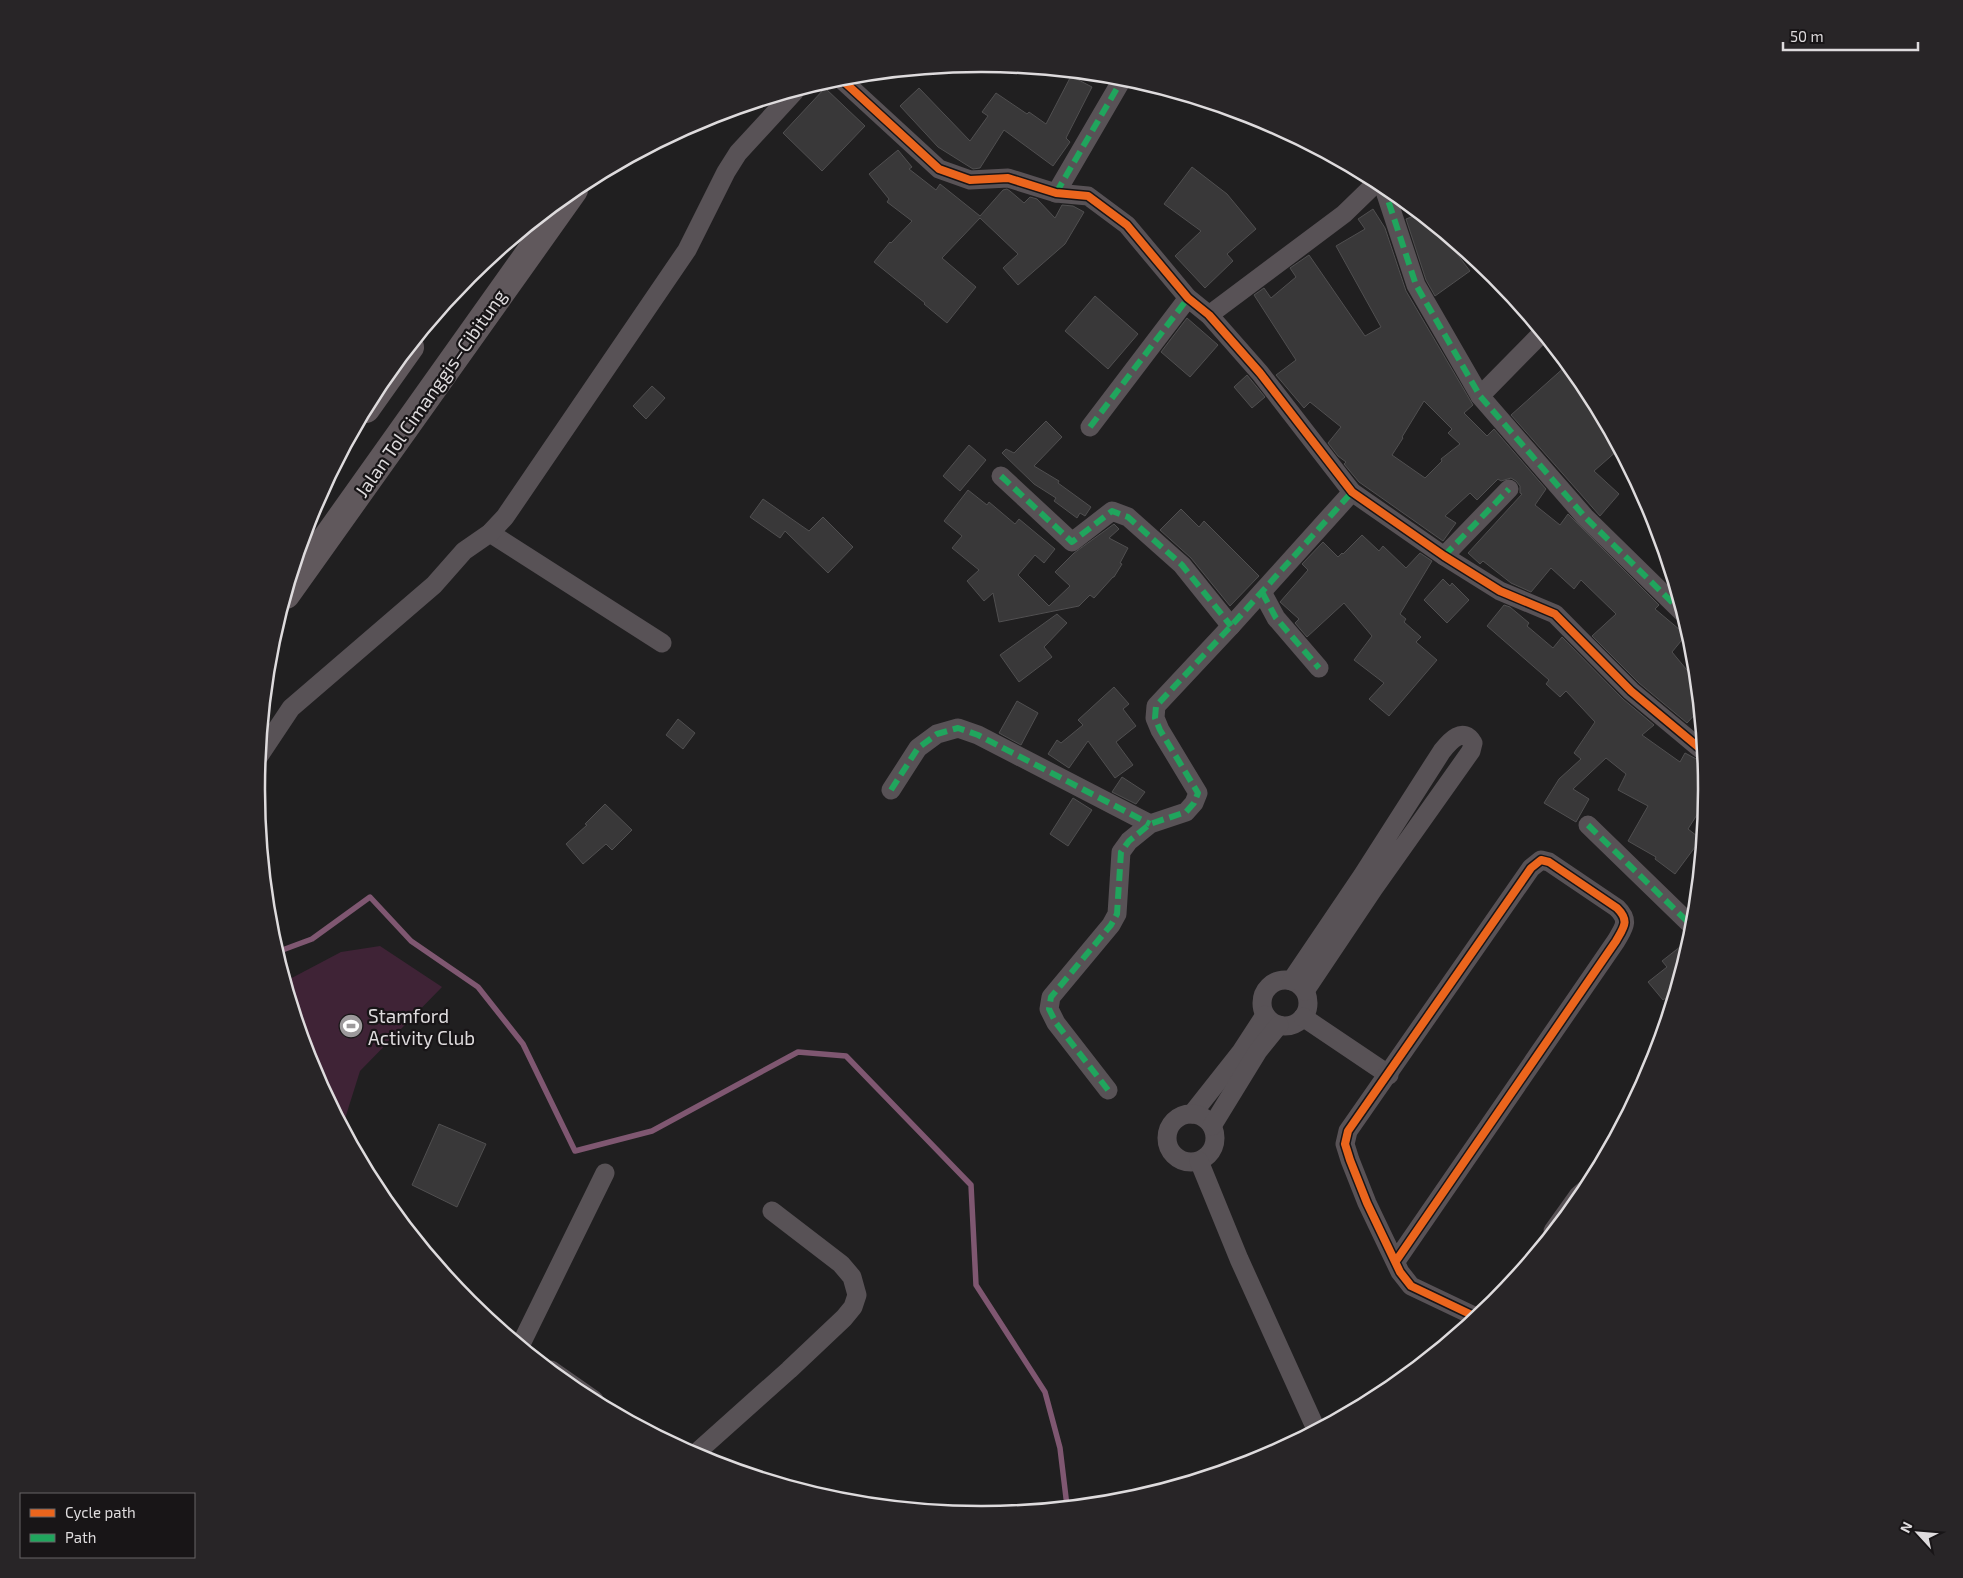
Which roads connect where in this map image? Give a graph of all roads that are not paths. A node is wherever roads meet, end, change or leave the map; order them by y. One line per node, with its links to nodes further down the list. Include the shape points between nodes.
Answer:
1 (848, 85): 5 (street, via 939,169 970,180 1008,178)
2 (1119, 86): 5 (street)
3 (787, 100): 16 (street, via 738,152 687,250 505,517)
4 (1371, 188): 9 (street, via 1344,214)
5 (1056, 194): 8 (street, via 1088,196 1127,225)
6 (1387, 198): 11 (street, via 1416,285)
7 (560, 210): 18 (highway, Jalan Tol Cimanggis–Cibitung)
8 (1188, 298): 9 (street); 12 (street)
9 (1209, 315): 15 (street, via 1260,373)
10 (1538, 338): 11 (street)
11 (1480, 396): 20 (street, via 1585,517)
12 (1090, 427)
13 (1001, 476): 21 (street, via 1072,542 1112,511 1128,517 1182,565)
14 (1509, 489): 17 (street)
15 (1352, 492): 17 (street); 19 (street)
16 (490, 533): 22 (street); 24 (street, via 464,551 434,585 291,708)
17 (1444, 556): 25 (street, via 1500,591 1554,614 1631,691)
18 (296, 580)
19 (1262, 592): 21 (street); 23 (street, via 1276,618)
20 (1674, 604)
21 (1231, 626): 27 (street, via 1156,706 1155,718 1160,730 1198,793 1186,812)
22 (662, 643)
23 (1319, 668)
24 (267, 745)
25 (1696, 745)
26 (891, 790): 27 (street, via 918,748 936,734 958,728 978,735)
27 (1150, 824): 34 (street, via 1128,841 1121,852 1117,914 1111,925 1051,997 1050,1009 1056,1023)
28 (1588, 825): 29 (street)
29 (1686, 920)
30 (1298, 986): 30 (street, via 1362,876 1451,739 1463,735 1470,738 1474,743 1471,750 1374,888); 31 (street, via 1308,1000); 32 (street, via 1282,980 1267,989 1262,1006)
31 (1303, 1016): 32 (street, via 1288,1026); 33 (street)
32 (1272, 1020): 35 (street, via 1241,1052); 36 (street, via 1258,1051)
33 (1389, 1075): 40 (street, via 1348,1132 1345,1144 1367,1203); 40 (street, via 1536,863 1541,860 1549,862 1624,915 1625,926 1616,941)
34 (1108, 1090)
35 (1192, 1114): 36 (street, via 1200,1115); 37 (street, via 1176,1119 1168,1134 1168,1142 1170,1150 1183,1161)
36 (1212, 1126): 37 (street, via 1215,1142 1207,1157)
37 (1199, 1161): 43 (street, via 1239,1259)
38 (605, 1173): 42 (street)
39 (772, 1211): 44 (street, via 841,1264 852,1277 857,1295 844,1318)
40 (1396, 1261): 41 (street, via 1411,1286)
41 (1469, 1314)
42 (523, 1339)
43 (1314, 1424)
44 (701, 1448)

